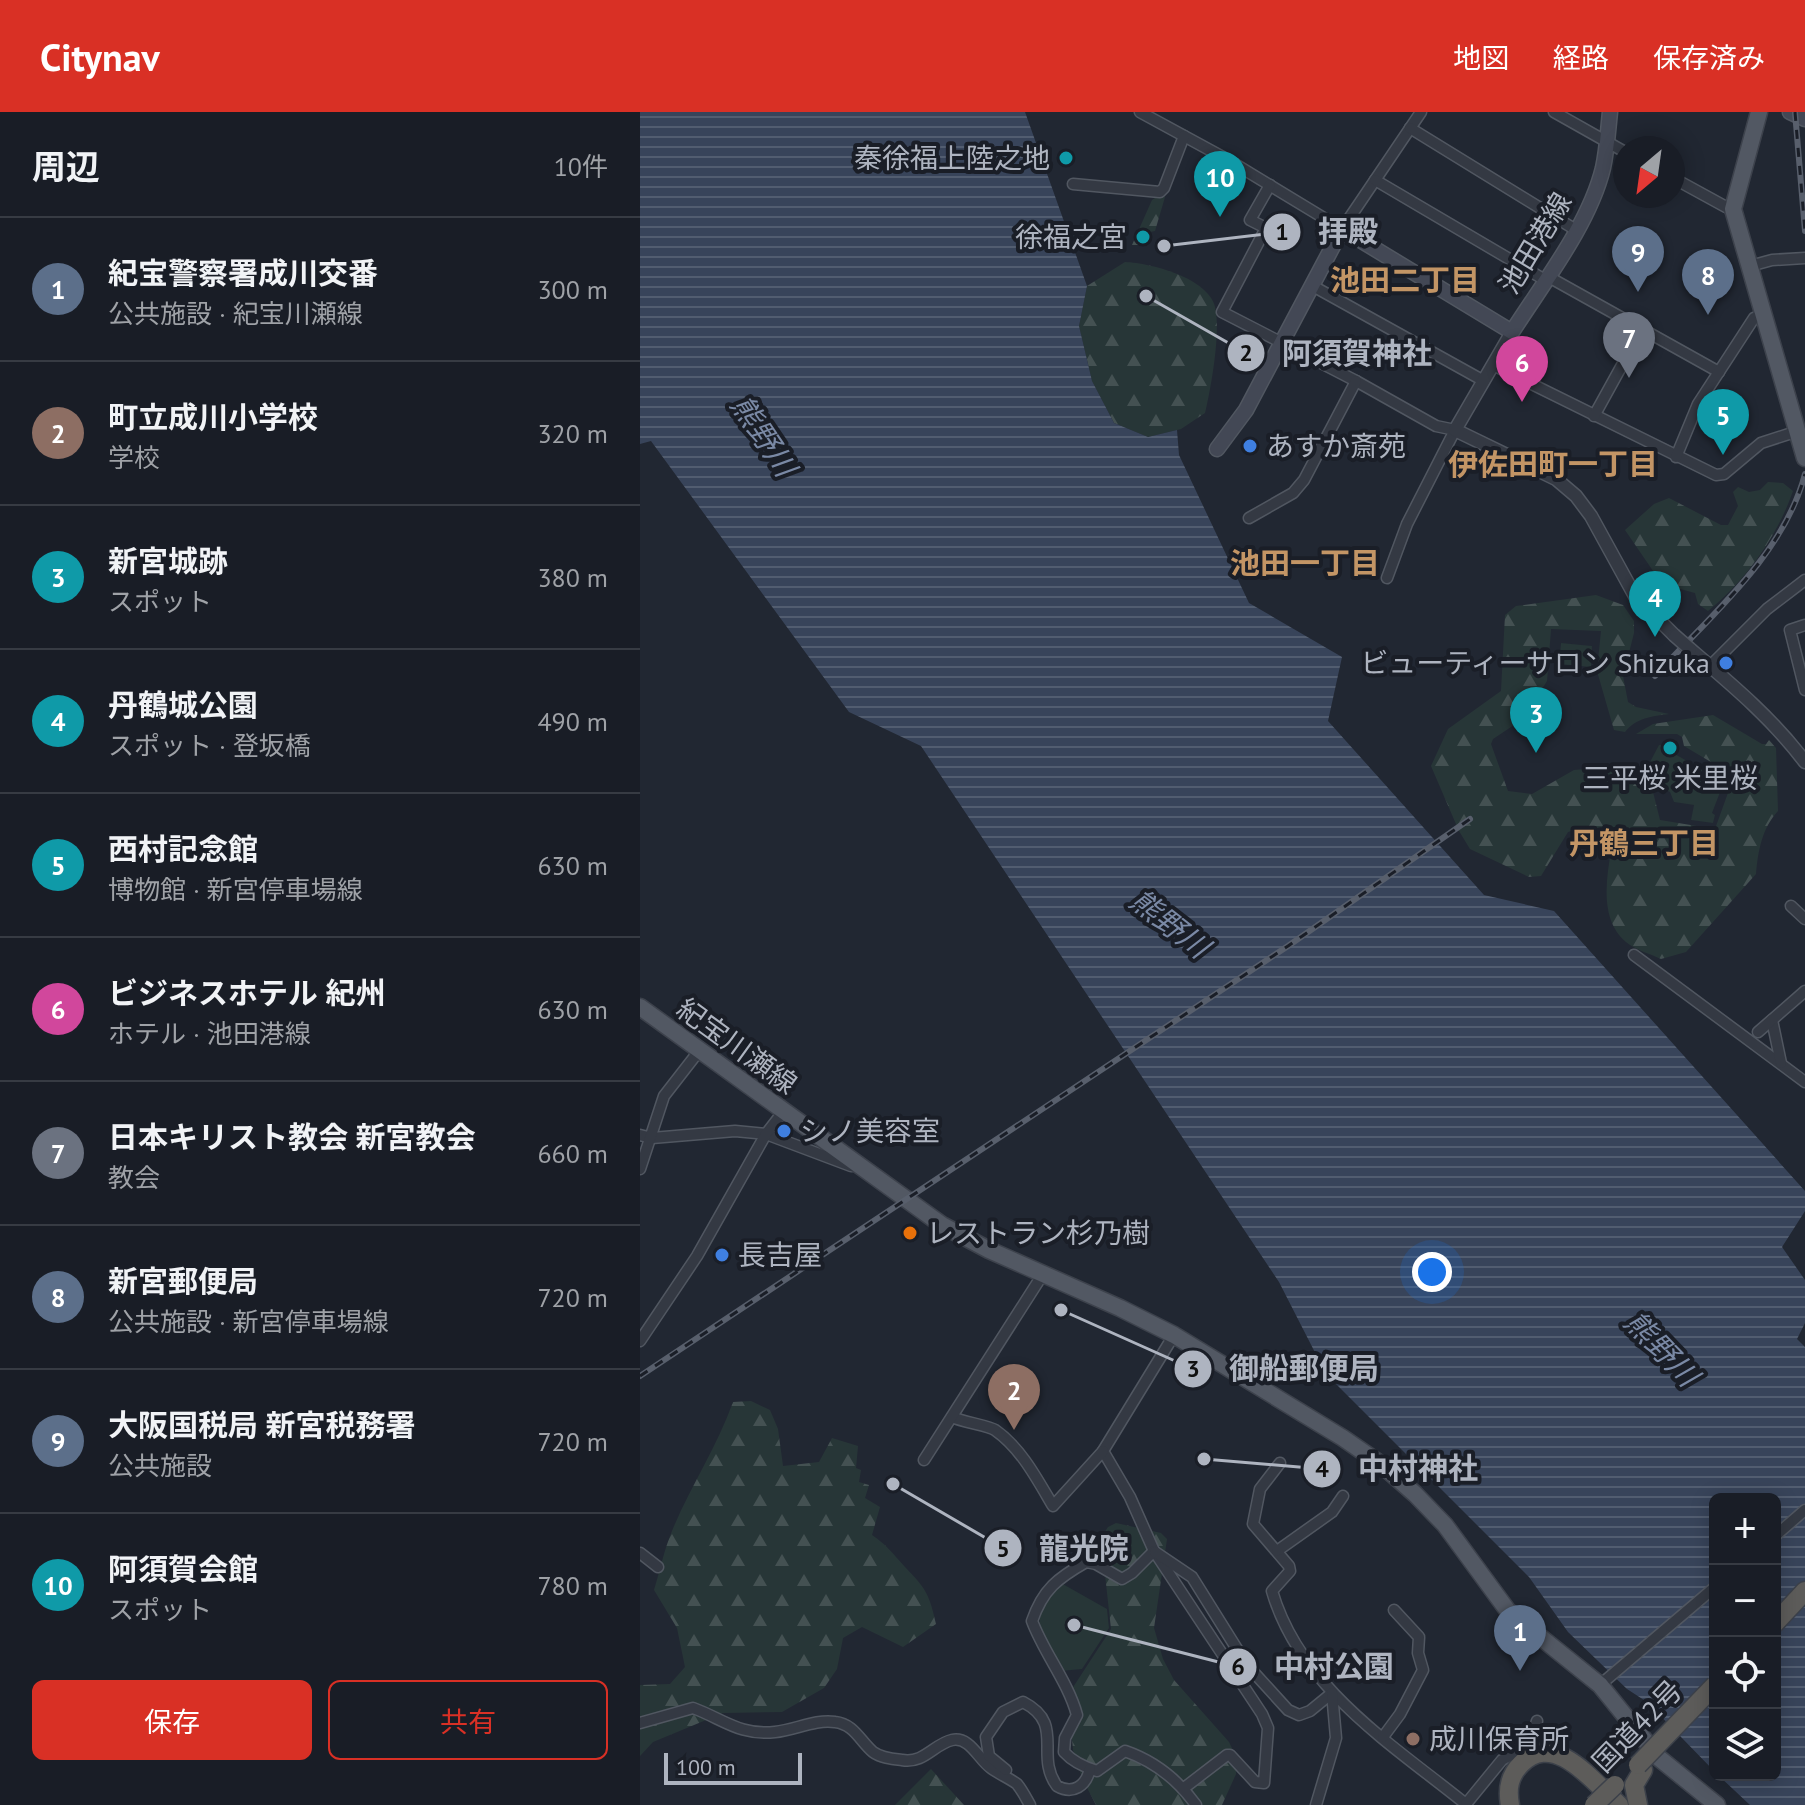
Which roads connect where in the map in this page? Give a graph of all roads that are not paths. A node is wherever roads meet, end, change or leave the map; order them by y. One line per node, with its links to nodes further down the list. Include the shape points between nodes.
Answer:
1 (1140, 112): 9 (street)
2 (1421, 112): 8 (street)
3 (1554, 112): 10 (street)
4 (1610, 112): 10 (main road, 池田港線)
5 (1759, 112): 16 (main road)
6 (1790, 112): 7 (main road)
7 (1805, 119)
8 (1410, 128): 12 (street); 18 (street)
9 (1184, 136): 13 (street, via 1160,192); 14 (street)
10 (1606, 142): 11 (street); 18 (main road, 池田港線, via 1598,184)
11 (1613, 146)
12 (1375, 180): 17 (street); 21 (street)
13 (1073, 184)
14 (1270, 185): 17 (street); 26 (street, via 1250,220 1266,228 1222,312)
15 (1685, 185): 16 (street)
16 (1733, 209): 20 (main road)
17 (1342, 229): 22 (main road); 25 (main road, 池田港線)
18 (1576, 230): 21 (main road, 池田港線)
19 (1805, 258): 20 (street)
20 (1750, 266): 23 (main road)
21 (1546, 278): 24 (street); 25 (main road, 池田港線)
22 (1311, 285): 26 (main road); 30 (street)
23 (1763, 315): 28 (street, via 1754,318); 33 (main road)
24 (1642, 329): 28 (street); 31 (street)
25 (1512, 332): 27 (street)
26 (1280, 343): 29 (street); 34 (main road, via 1246,410)
27 (1493, 365): 30 (street); 31 (street)
28 (1719, 372): 36 (street, via 1698,404)
29 (1356, 381): 32 (street, via 1436,426); 37 (street, via 1304,480 1293,493)
30 (1484, 381): 32 (street)
31 (1594, 416): 36 (street)
32 (1455, 430): 38 (street, via 1407,524); 41 (street, bridge, via 1556,479 1576,496 1635,596)
33 (1798, 431): 35 (main road); 36 (street, via 1761,443 1724,474)
34 (1217, 449)
35 (1804, 454)
36 (1676, 457)
37 (1249, 518)
38 (1387, 578)
39 (1805, 580): 41 (street, via 1767,609)
40 (1805, 625): 42 (street, via 1790,630)
41 (1710, 666): 43 (street)
42 (1805, 690)
43 (1805, 762)
44 (1791, 906): 45 (street)
45 (1805, 919)
46 (1634, 955): 52 (street)
47 (1805, 991): 49 (street)
48 (640, 1007): 51 (main road, 紀宝川瀬線)
49 (1772, 1020): 50 (street); 52 (street)
50 (1758, 1032)
51 (699, 1051): 54 (main road, 紀宝川瀬線); 57 (street, via 664,1096)
52 (1781, 1063): 53 (street)
53 (1805, 1082)
54 (783, 1112): 55 (street); 59 (main road, 紀宝川瀬線)
55 (766, 1134): 57 (street, via 735,1131); 59 (street); 62 (street, via 697,1256)
56 (640, 1135): 57 (street)
57 (652, 1138): 58 (street)
58 (640, 1169)
59 (871, 1174): 60 (main road, 紀宝川瀬線, via 942,1225)
60 (1043, 1274): 61 (main road, 紀宝川瀬線); 63 (street)
61 (1174, 1335): 64 (street); 78 (main road, 紀宝川瀬線, via 1382,1465 1445,1525 1508,1611)
62 (640, 1341)
63 (952, 1417): 64 (street, via 995,1430 1028,1463 1053,1506); 65 (street)
64 (1103, 1451): 70 (street)
65 (924, 1460)
66 (1280, 1463): 71 (street, via 1260,1489 1253,1524)
67 (1343, 1496): 71 (street, via 1332,1512)
68 (1805, 1510): 69 (street)
69 (1781, 1531)
70 (1154, 1551): 80 (street, via 1192,1577 1247,1665 1288,1710 1299,1715 1310,1711); 84 (street, via 1122,1579 1086,1562 1052,1583 1032,1621 1077,1715 1064,1752); 87 (street, via 1268,1728 1264,1783 1255,1782 1227,1755)
71 (1277, 1551): 80 (street, via 1290,1571 1272,1591 1279,1614 1310,1668)
72 (640, 1553): 73 (street)
73 (658, 1567)
74 (1805, 1591): 77 (highway)
75 (1709, 1592): 78 (street)
76 (1394, 1610): 83 (street, via 1419,1637 1423,1670)
77 (1781, 1617)
78 (1603, 1683): 96 (main road, 紀宝川瀬線, via 1659,1758)
79 (1709, 1691): 85 (highway, 国道42号, bridge)
80 (1332, 1693): 83 (street); 91 (street, via 1336,1738)
81 (1537, 1721): 92 (street, via 1531,1740 1502,1760)
82 (640, 1723): 86 (street, via 693,1708 745,1731 838,1722 872,1751 908,1761 958,1740)
83 (1383, 1737): 92 (street)
84 (1090, 1769): 86 (street, via 1081,1787 1057,1786 1049,1771 1045,1721 1023,1702 1003,1712 986,1737 989,1756 1016,1777); 87 (street, via 1097,1771 1125,1751 1163,1770)
85 (1637, 1769): 88 (highway, 国道42号); 95 (highway)
86 (1019, 1786): 89 (street)
87 (1184, 1788): 90 (street)
88 (1617, 1793): 93 (highway, via 1577,1765 1548,1753 1527,1759 1516,1770 1509,1781); 94 (highway, 国道42号, bridge)
89 (1030, 1805)
90 (1196, 1805)
91 (1316, 1805)
92 (1466, 1805)
93 (1510, 1805)
94 (1596, 1805)
95 (1638, 1805)
96 (1717, 1805)

